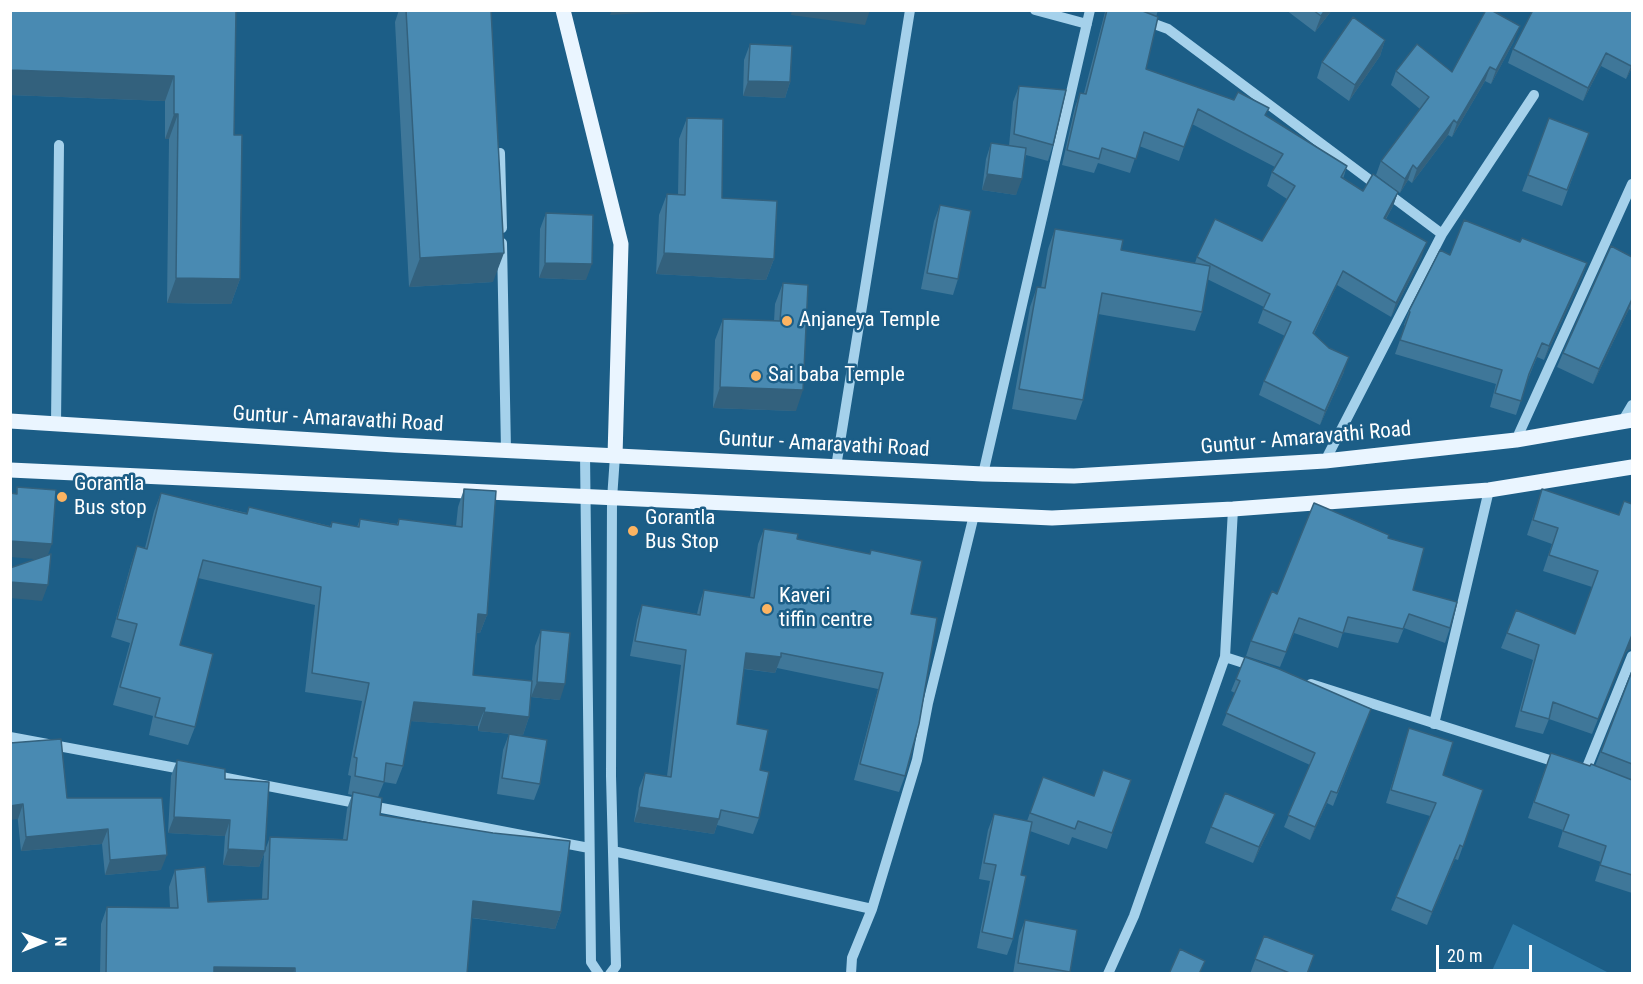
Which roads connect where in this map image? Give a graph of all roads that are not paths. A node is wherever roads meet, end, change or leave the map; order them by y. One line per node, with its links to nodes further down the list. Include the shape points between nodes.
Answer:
1 (563, 10): 19 (main road, via 621,244)
2 (910, 10): 21 (street)
3 (1035, 10): 6 (street)
4 (1090, 10): 6 (street)
5 (1116, 10): 11 (street, via 1168,29)
6 (1086, 24): 24 (street)
7 (1534, 95): 11 (street)
8 (59, 145): 15 (street)
9 (500, 153): 17 (street)
10 (1632, 184): 16 (street)
11 (1442, 234): 20 (street)
12 (1632, 405): 14 (street)
13 (10, 421): 15 (main road, Guntur - Amaravathi Road)
14 (1627, 421): 16 (main road, Guntur - Amaravathi Road)
15 (56, 424): 17 (main road, Guntur - Amaravathi Road)
16 (1516, 440): 20 (main road, Guntur - Amaravathi Road)
17 (506, 450): 18 (main road, Guntur - Amaravathi Road)
18 (585, 454): 19 (main road, Guntur - Amaravathi Road); 26 (street)
19 (615, 456): 21 (main road, Guntur - Amaravathi Road); 27 (street)
20 (1325, 461): 24 (main road, Guntur - Amaravathi Road, via 1074,476)
21 (836, 467): 24 (main road, Guntur - Amaravathi Road)
22 (1632, 467): 25 (main road)
23 (10, 470): 26 (main road)
24 (983, 474)
25 (1489, 490): 28 (main road); 34 (street)
26 (586, 497): 27 (main road); 36 (street)
27 (612, 499): 29 (main road); 37 (street)
28 (1233, 509): 29 (main road, via 1052,518); 31 (street)
29 (974, 516): 38 (street, via 917,760)
30 (1632, 656): 34 (street, via 1590,774)
31 (1225, 657): 32 (street); 42 (street, via 1134,916)
32 (1269, 671)
33 (1302, 681): 34 (street)
34 (1434, 724)
35 (10, 737): 36 (street)
36 (589, 848): 39 (street, via 591,962)
37 (613, 851): 38 (street); 40 (street, via 616,966)
38 (872, 909): 41 (street, via 852,958)
39 (599, 974)
40 (610, 974)
41 (851, 974)
42 (1108, 974)

